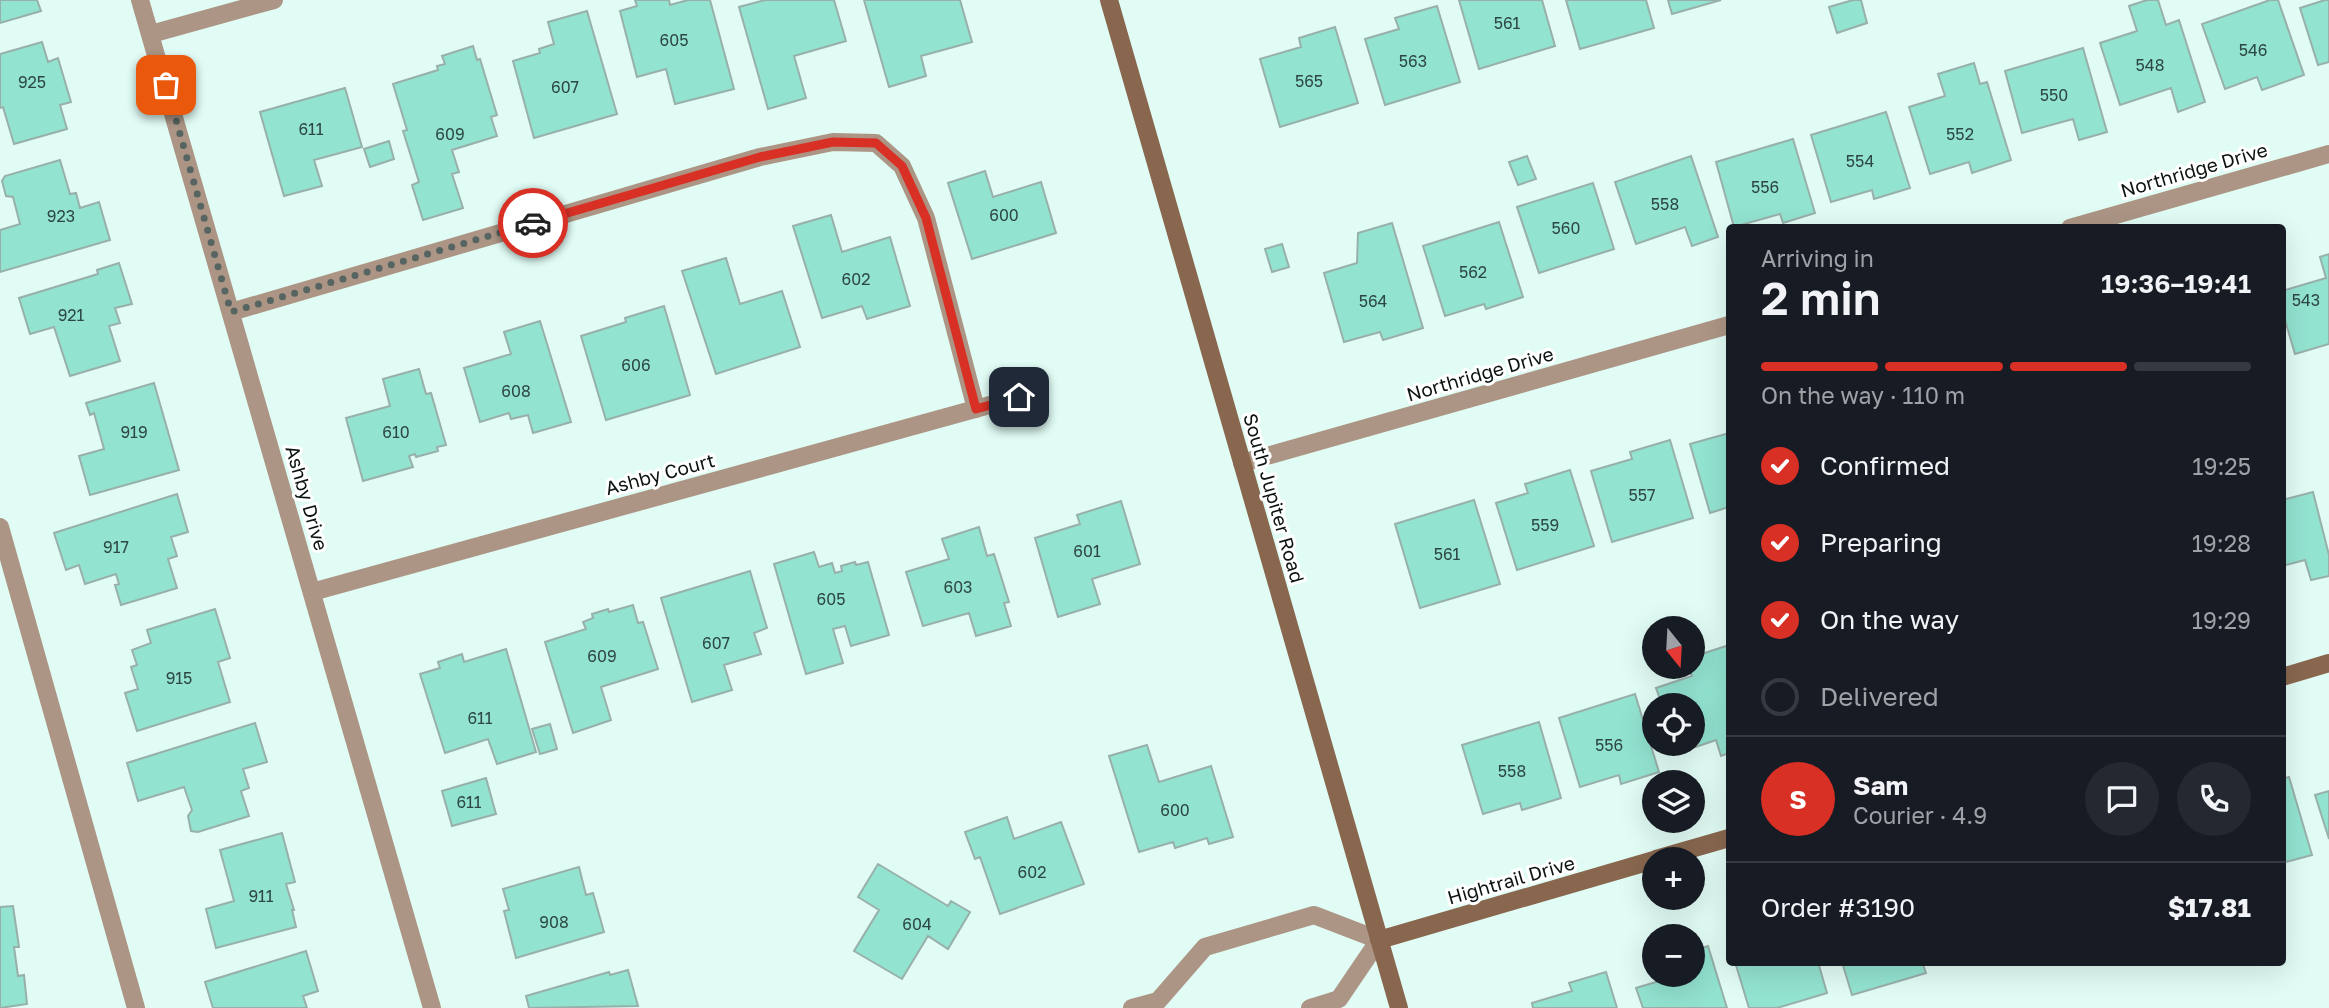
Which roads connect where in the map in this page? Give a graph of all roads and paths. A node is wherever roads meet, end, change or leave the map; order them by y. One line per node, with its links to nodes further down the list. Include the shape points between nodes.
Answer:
1 (140, 0): 4 (street, Ashby Drive)
2 (274, 0): 4 (street)
3 (1109, 0): 11 (street, South Jupiter Road)
4 (151, 34): 7 (street, Ashby Drive)
5 (2329, 154): 6 (street, Northridge Drive)
6 (2084, 224)
7 (231, 312): 10 (street, via 760,157 833,142 876,143 902,166 926,218); 13 (street, Ashby Drive)
8 (1726, 326): 11 (street, Northridge Drive)
9 (1019, 397): 10 (street, Ashby Court)
10 (976, 409): 13 (street, Ashby Court)
11 (1242, 464): 19 (street, South Jupiter Road)
12 (0, 527): 21 (street)
13 (312, 592): 22 (street, Ashby Drive)
14 (2329, 663): 15 (street)
15 (2286, 676)
16 (1726, 839): 17 (street, Hightrail Drive)
17 (1699, 847)
18 (1642, 864): 19 (street, Hightrail Drive)
19 (1379, 940): 20 (street, via 1314,915 1205,947); 24 (street, via 1339,999); 25 (street, South Jupiter Road)
20 (1166, 1005): 23 (street)
21 (136, 1008)
22 (432, 1008)
23 (1132, 1008)
24 (1310, 1008)
25 (1399, 1008)

